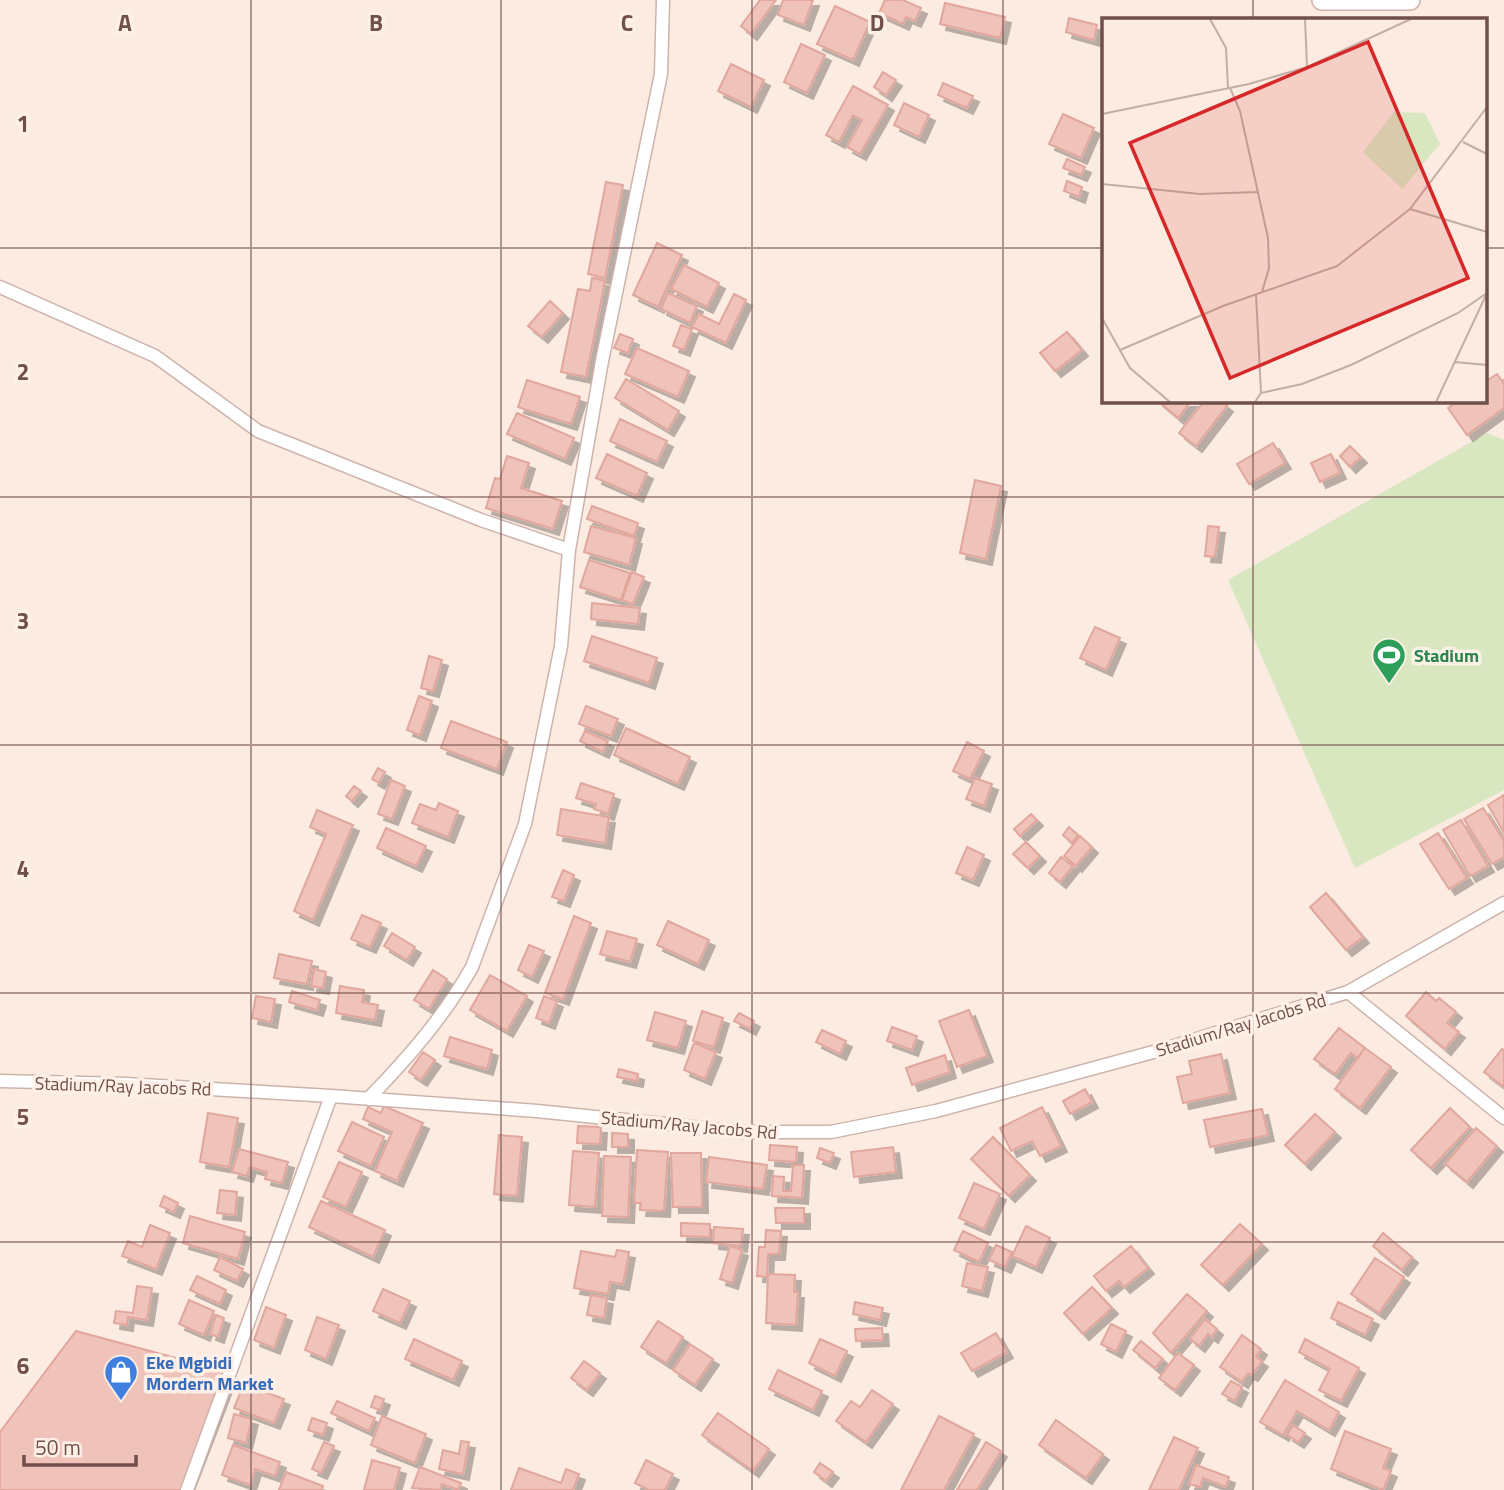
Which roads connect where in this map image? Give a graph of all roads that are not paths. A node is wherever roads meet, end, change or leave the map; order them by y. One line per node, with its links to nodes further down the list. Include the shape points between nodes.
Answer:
1 (663, 0): 5 (street, via 661,74 602,360)
2 (1322, 0): 3 (main road)
3 (1410, 0)
4 (0, 287): 5 (street, via 155,356 258,431)
5 (569, 550): 10 (street, via 561,646 525,824 472,967 411,1054)
6 (1504, 903): 7 (street, Stadium/Ray Jacobs Rd)
7 (1348, 992): 10 (street, Stadium/Ray Jacobs Rd, via 1168,1048 936,1111 831,1132 742,1132); 11 (street)
8 (0, 1081): 9 (street, Stadium/Ray Jacobs Rd)
9 (331, 1096): 10 (street, Stadium/Ray Jacobs Rd); 12 (street)
10 (368, 1100)
11 (1504, 1118)
12 (187, 1490)

